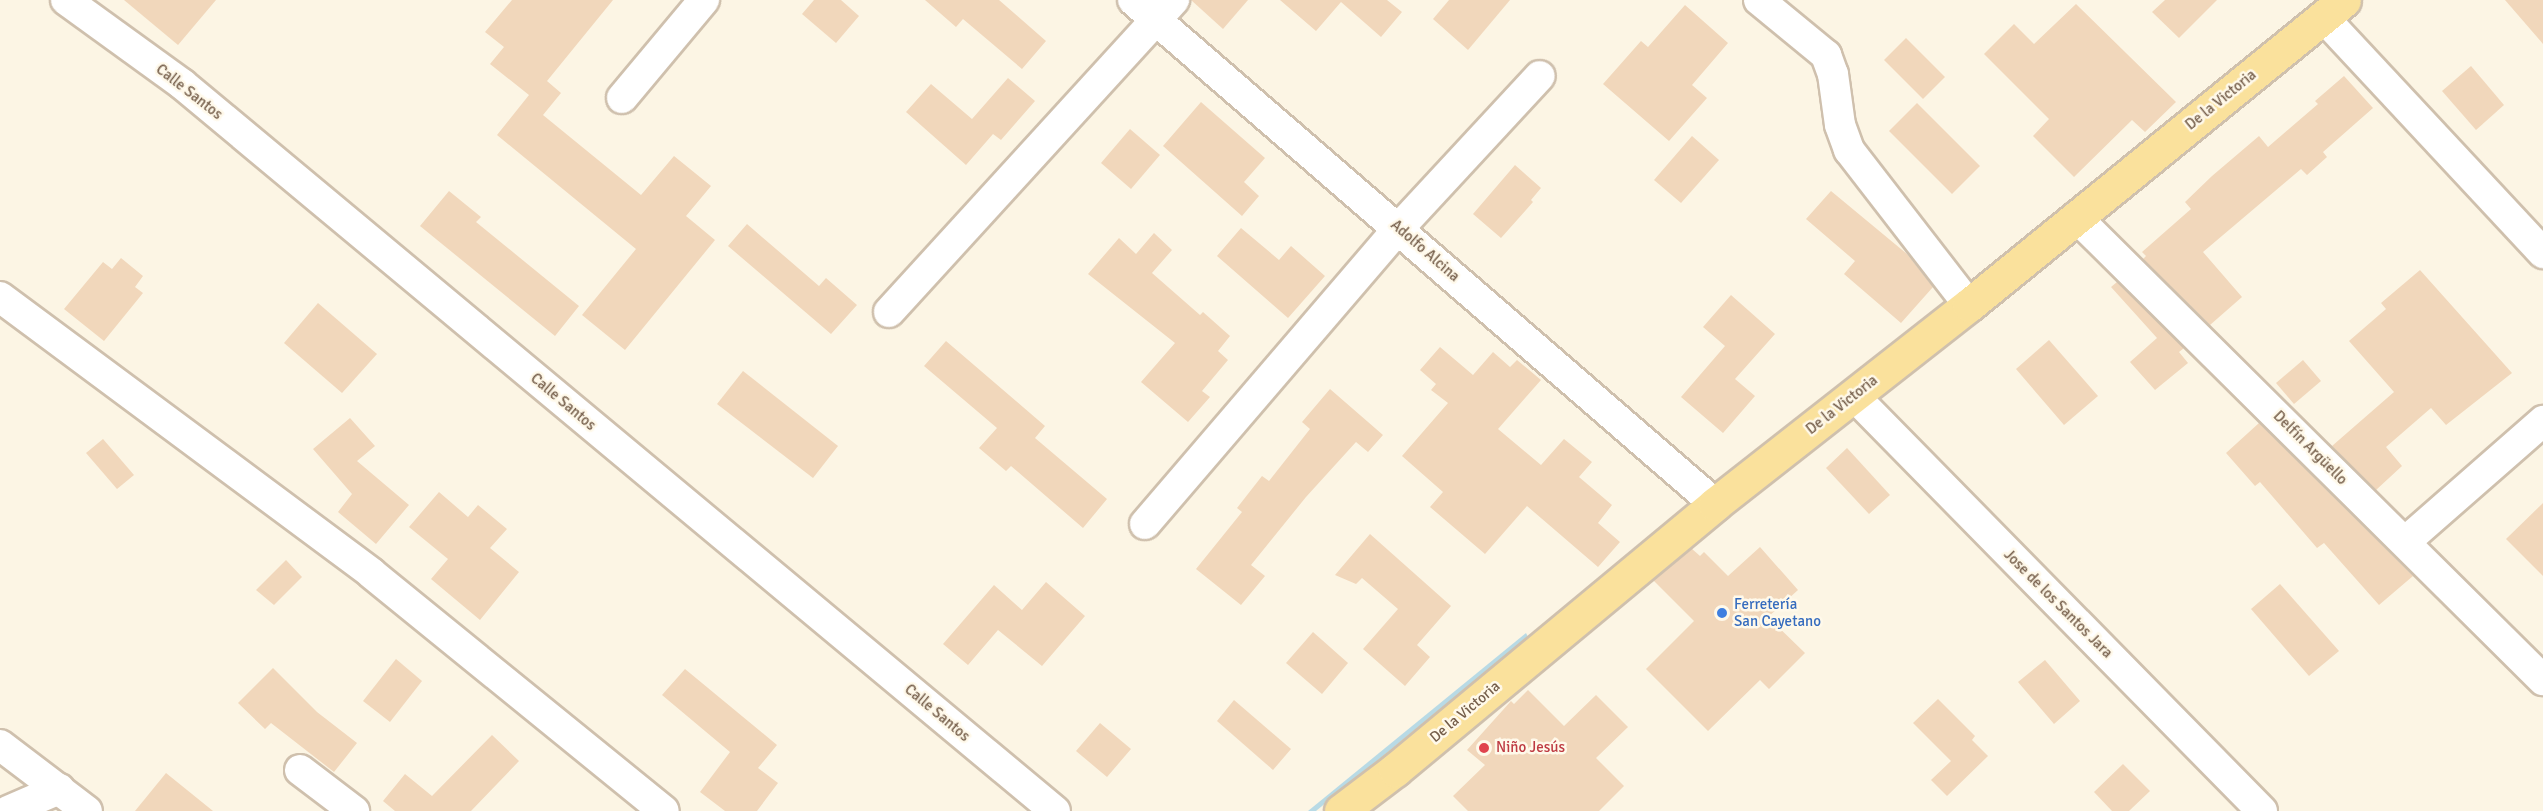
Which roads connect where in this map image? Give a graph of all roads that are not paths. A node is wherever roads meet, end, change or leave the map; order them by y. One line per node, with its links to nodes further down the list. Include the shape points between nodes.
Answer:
1 (66, 0): 28 (street, Calle Santos, via 182,84)
2 (704, 0): 8 (street)
3 (1132, 0): 6 (street, Adolfo Alcina)
4 (1759, 0): 13 (street, via 1826,55 1849,150)
5 (2333, 9): 9 (main road, De la Victoria); 11 (street)
6 (1165, 10): 10 (street, Adolfo Alcina); 14 (street)
7 (1540, 76): 10 (street)
8 (622, 98)
9 (2076, 217): 13 (main road, De la Victoria); 19 (street, Delfín Argüello)
10 (1399, 228): 17 (street, Adolfo Alcina); 18 (street)
11 (2543, 253)
12 (0, 297): 27 (street, via 371,573)
13 (1969, 305): 15 (main road, De la Victoria)
14 (889, 312)
15 (1854, 396): 17 (main road, De la Victoria); 30 (street, Jose de los Santos Jara)
16 (2543, 421): 19 (street)
17 (1716, 504): 29 (main road, De la Victoria)
18 (1145, 524)
19 (2405, 542): 20 (street, Delfín Argüello)
20 (2543, 680)
21 (0, 744): 23 (street)
22 (300, 770): 26 (street)
23 (59, 789): 24 (street); 25 (street)
24 (8, 811)
25 (87, 811)
26 (354, 811)
27 (664, 811)
28 (1055, 811)
29 (1341, 811)
30 (2262, 811)

